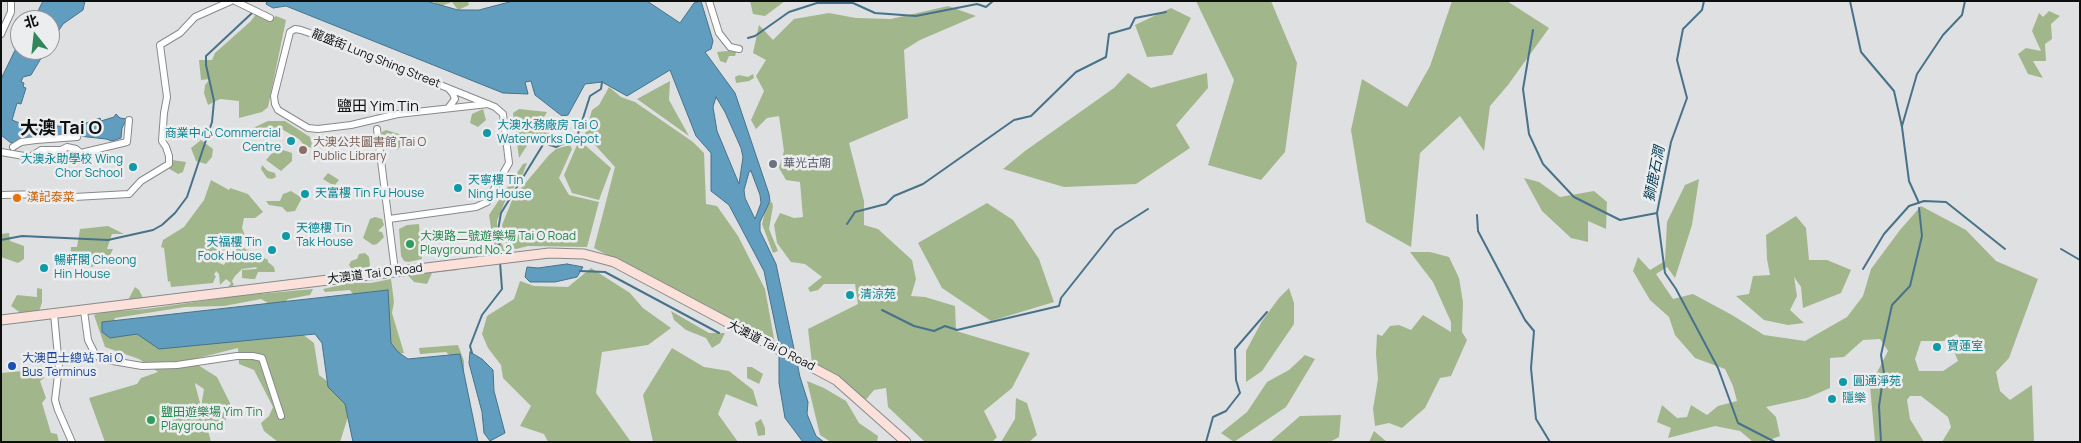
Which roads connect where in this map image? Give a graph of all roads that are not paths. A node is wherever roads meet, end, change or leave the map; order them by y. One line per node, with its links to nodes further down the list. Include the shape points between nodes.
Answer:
1 (12, 1): 6 (street, via 11,12)
2 (231, 1): 20 (street, via 195,17 180,33 160,45 167,97 162,141 169,164 141,181 129,194 74,197)
3 (235, 1): 5 (street)
4 (709, 1): 7 (street, via 719,33 730,47)
5 (270, 18)
6 (1, 34)
7 (739, 49)
8 (446, 87): 9 (street, 龍盛街 Lung Shing Street); 10 (street, via 454,97); 10 (street, 龍盛街 Lung Shing Street, via 295,29 289,34 274,100 278,110 314,129)
9 (488, 104): 10 (street, 龍盛街 Lung Shing Street); 21 (street, 龍盛街 Lung Shing Street, via 503,114 509,159 508,168 489,199 476,206)
10 (448, 108)
11 (129, 120): 17 (street, via 126,142 81,153)
12 (377, 129): 21 (street)
13 (77, 137): 14 (street)
14 (65, 138): 15 (street); 17 (street)
15 (36, 140): 16 (street); 19 (street)
16 (13, 147)
17 (67, 147): 19 (street)
18 (1, 152): 19 (street, via 30,157)
19 (36, 153)
20 (1, 195)
21 (389, 219): 22 (street)
22 (395, 271): 23 (main road, 大澳道 Tai O Road); 28 (main road, 大澳道 Tai O Road, via 561,252 597,256 614,262 836,380)
23 (84, 311): 24 (main road, 大澳道 Tai O Road); 26 (street, via 88,340 101,359 142,366 177,365 237,356 262,358)
24 (54, 314): 25 (main road, 大澳道 Tai O Road); 27 (street, via 59,367 56,400)
25 (1, 320)
26 (281, 416)
27 (72, 442)
28 (906, 442)

